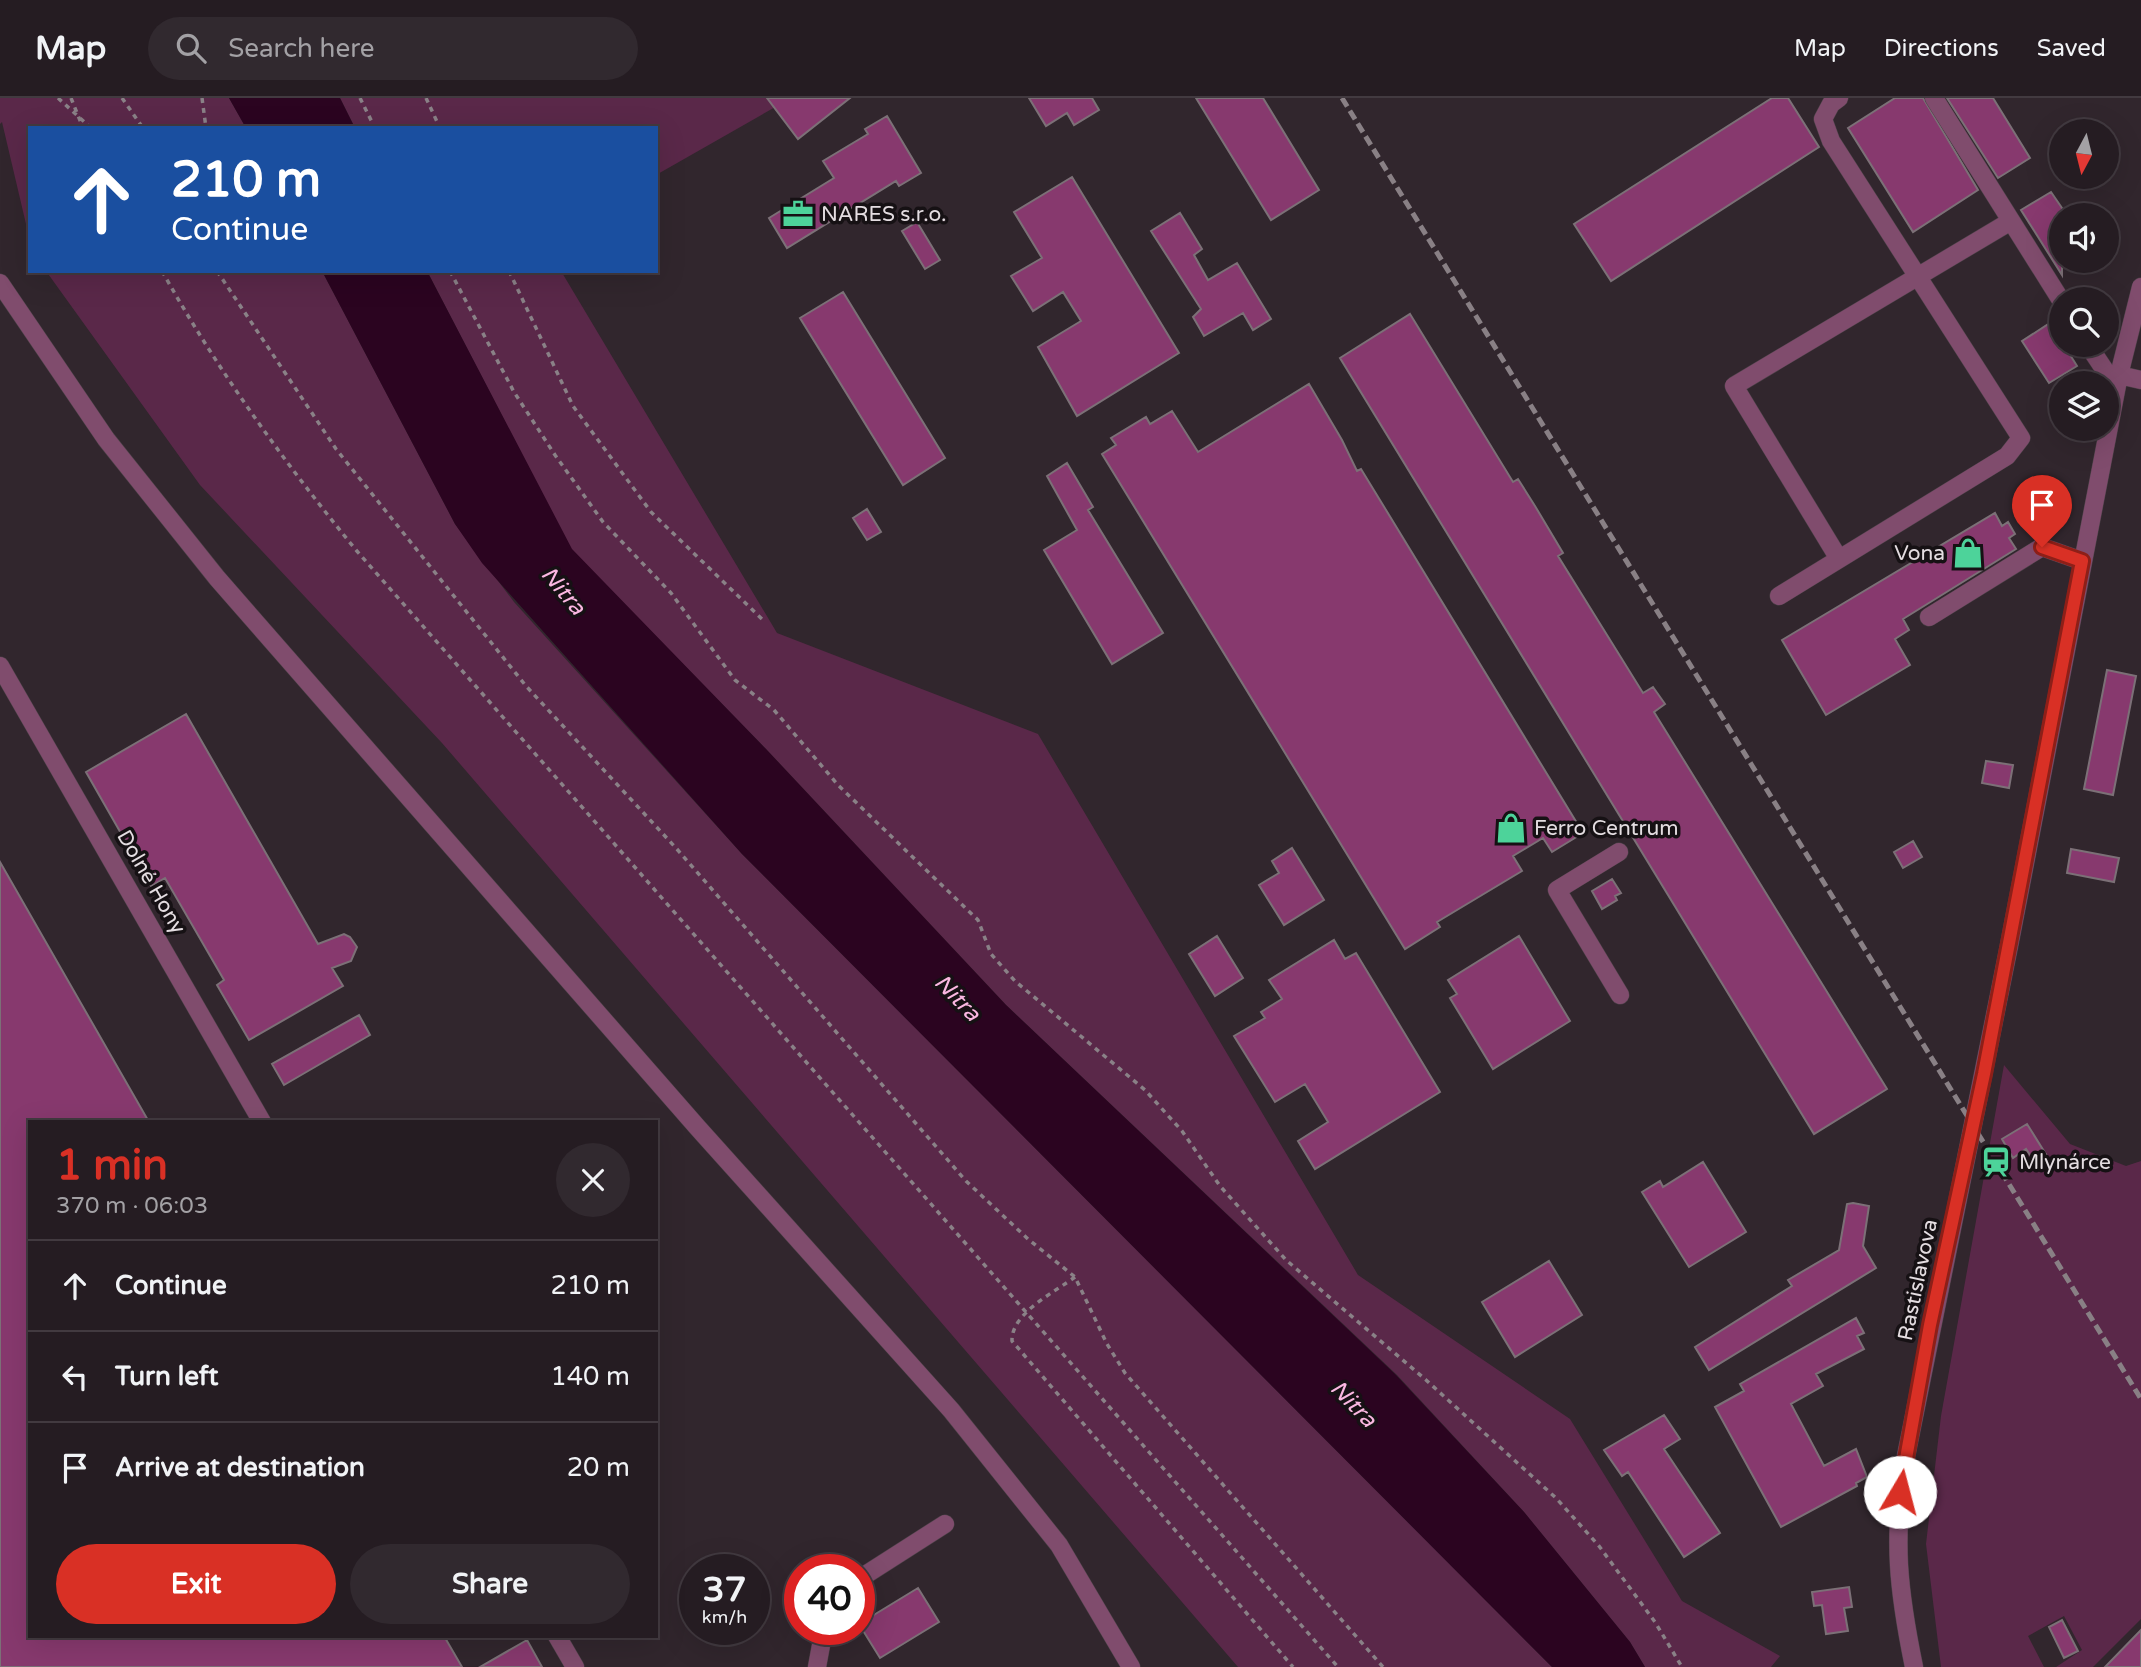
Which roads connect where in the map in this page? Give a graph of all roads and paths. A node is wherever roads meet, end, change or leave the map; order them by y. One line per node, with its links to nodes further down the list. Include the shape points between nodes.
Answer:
1 (58, 98): 9 (path)
2 (71, 98): 9 (path)
3 (122, 98): 12 (path)
4 (202, 98): 13 (path)
5 (359, 98): 14 (path)
6 (426, 98): 15 (path)
7 (1839, 98): 21 (street, via 1823,119 1831,141)
8 (1934, 98): 16 (street)
9 (79, 119): 10 (path); 11 (path)
10 (82, 126)
11 (88, 126)
12 (142, 126)
13 (206, 126)
14 (374, 126)
15 (439, 126)
16 (2011, 221): 21 (street); 23 (street)
17 (163, 273): 41 (path, via 233,388 356,550)
18 (218, 273): 40 (path, via 336,449 526,686 676,848 966,1181)
19 (451, 273): 52 (path, via 514,392 555,455 603,522 670,593 735,680 774,710 838,785 978,920 991,954 1015,981 1144,1090 1182,1130 1220,1186 1286,1261 1556,1498 1599,1546)
20 (510, 273): 35 (path, via 573,406 651,512)
21 (1918, 277): 31 (street, via 2021,438 2007,456); 31 (street, via 1734,386)
22 (0, 283): 48 (street, via 106,439 217,578 951,1410 1059,1545)
23 (2053, 287)
24 (2141, 287): 27 (street, Rastislavova)
25 (2098, 357): 26 (street)
26 (2110, 371)
27 (2119, 377)
28 (2141, 380): 29 (street)
29 (2119, 381)
30 (2106, 441): 32 (street, Rastislavova)
31 (1839, 559): 33 (street)
32 (2082, 561): 34 (street, via 2042,547); 53 (street, Rastislavova, via 1900,1492 1898,1577)
33 (1780, 596)
34 (1929, 617)
35 (763, 620)
36 (0, 666): 39 (street, Dolné Hony)
37 (1619, 852): 38 (street, via 1557,890)
38 (1620, 995)
39 (261, 1120)
40 (1075, 1277): 41 (path); 51 (path, via 1125,1373)
41 (1026, 1314): 49 (path, via 1012,1330 1017,1350); 50 (path)
42 (945, 1524): 43 (street)
43 (875, 1569)
44 (558, 1638): 46 (street)
45 (821, 1645): 47 (street)
46 (575, 1667)
47 (817, 1667)
48 (1131, 1667)
49 (1293, 1667)
50 (1338, 1667)
51 (1383, 1667)
52 (1682, 1667)
53 (1914, 1667)

